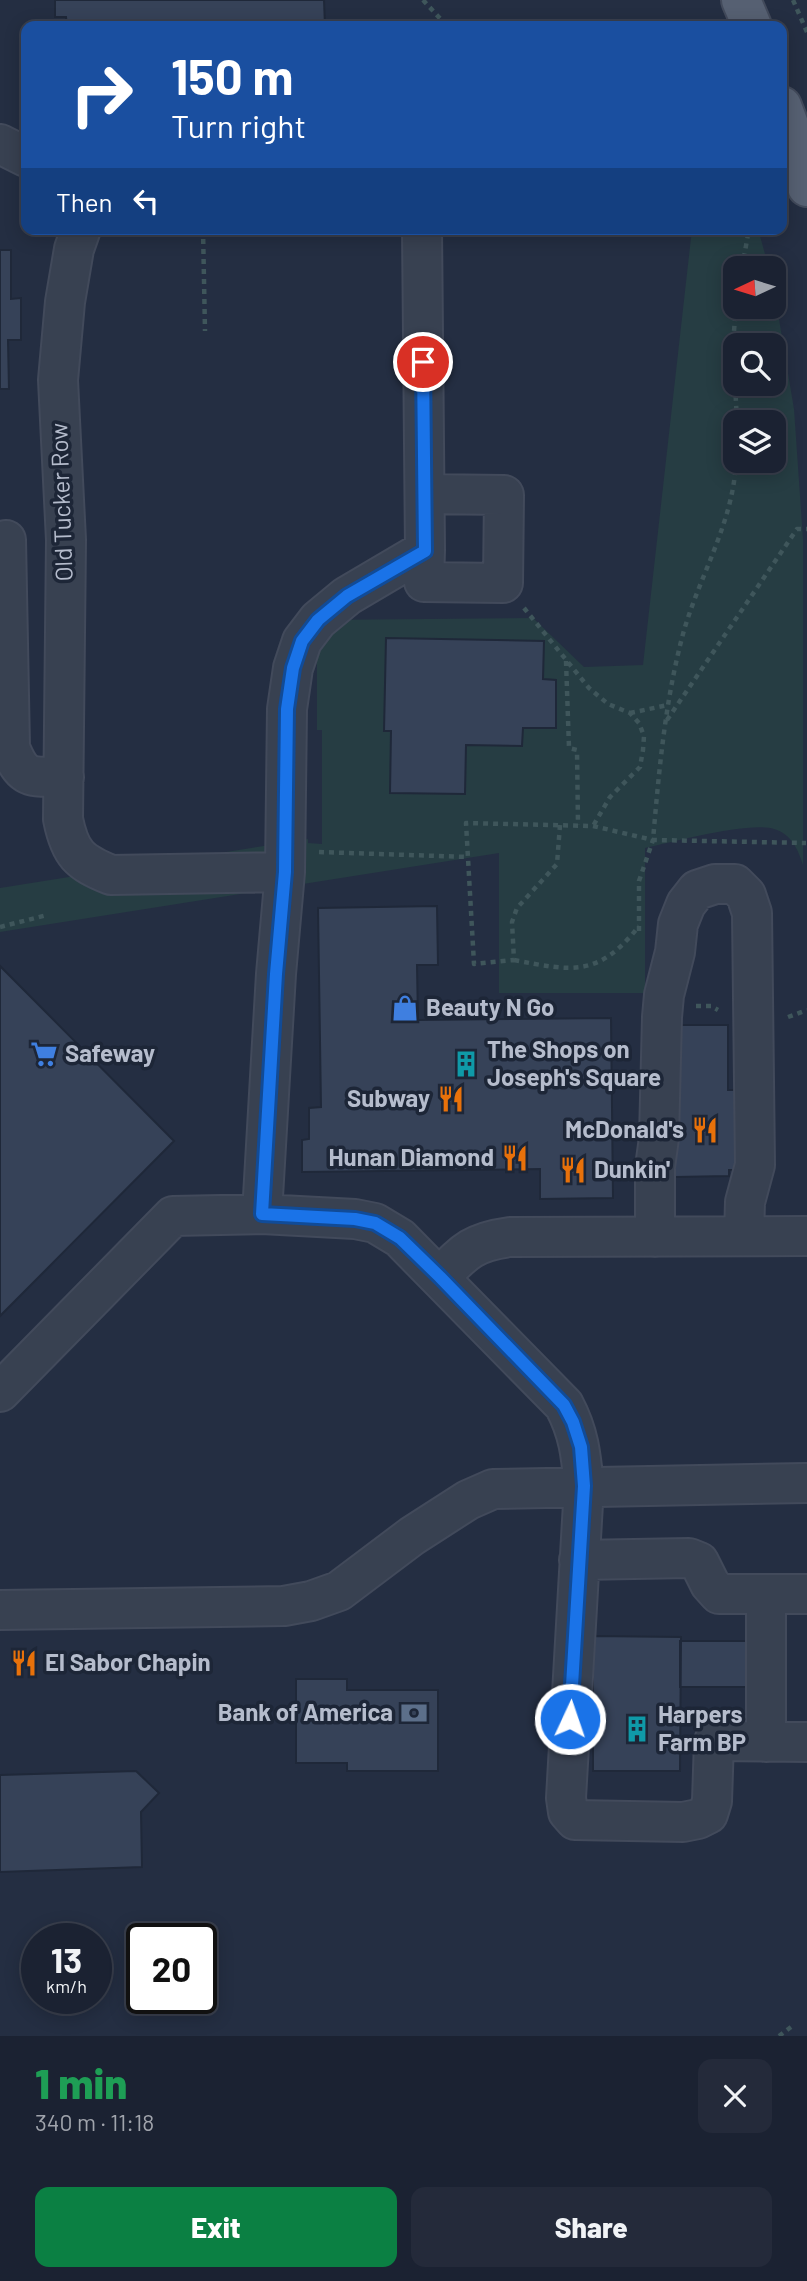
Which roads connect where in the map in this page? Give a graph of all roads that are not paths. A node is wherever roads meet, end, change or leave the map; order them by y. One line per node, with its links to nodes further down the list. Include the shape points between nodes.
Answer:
1 (741, 0): 2 (main road)
2 (750, 21)
3 (787, 119): 6 (main road)
4 (0, 144): 5 (street)
5 (21, 154)
6 (807, 187)
7 (79, 235): 11 (street, Old Tucker Row, via 65,302 58,380)
8 (422, 235): 9 (street)
9 (425, 494): 12 (street); 12 (street, via 504,495 503,583 425,582)
10 (3, 540): 11 (street); 13 (street, via 10,748 18,768 30,776)
11 (66, 540): 13 (street, Old Tucker Row)
12 (425, 551): 14 (street, via 347,596 318,620 302,641 287,709)
13 (64, 777): 14 (street, Old Tucker Row, via 67,841 91,867 111,875)
14 (285, 862): 15 (street)
15 (262, 1214): 19 (street, via 375,1223 400,1238); 20 (street, via 173,1216)
16 (744, 1236): 17 (street); 18 (street); 18 (street, via 745,1202 755,1165 752,914 746,895 736,884 715,884 697,890 686,904 664,995)
17 (807, 1236)
18 (655, 1237): 19 (street, via 492,1240 467,1250)
19 (440, 1277): 22 (street, via 564,1405 581,1447)
20 (0, 1392)
21 (807, 1483): 22 (street)
22 (584, 1486): 23 (street); 26 (street, via 493,1489 412,1536 339,1591 311,1601 284,1606)
23 (579, 1560): 25 (street, via 689,1559 699,1562 719,1594); 27 (street, via 566,1798 575,1820 698,1819 708,1814 712,1801 714,1741)
24 (807, 1594): 25 (street)
25 (766, 1595): 27 (street)
26 (0, 1610)
27 (766, 1742): 28 (street)
28 (807, 1742)

